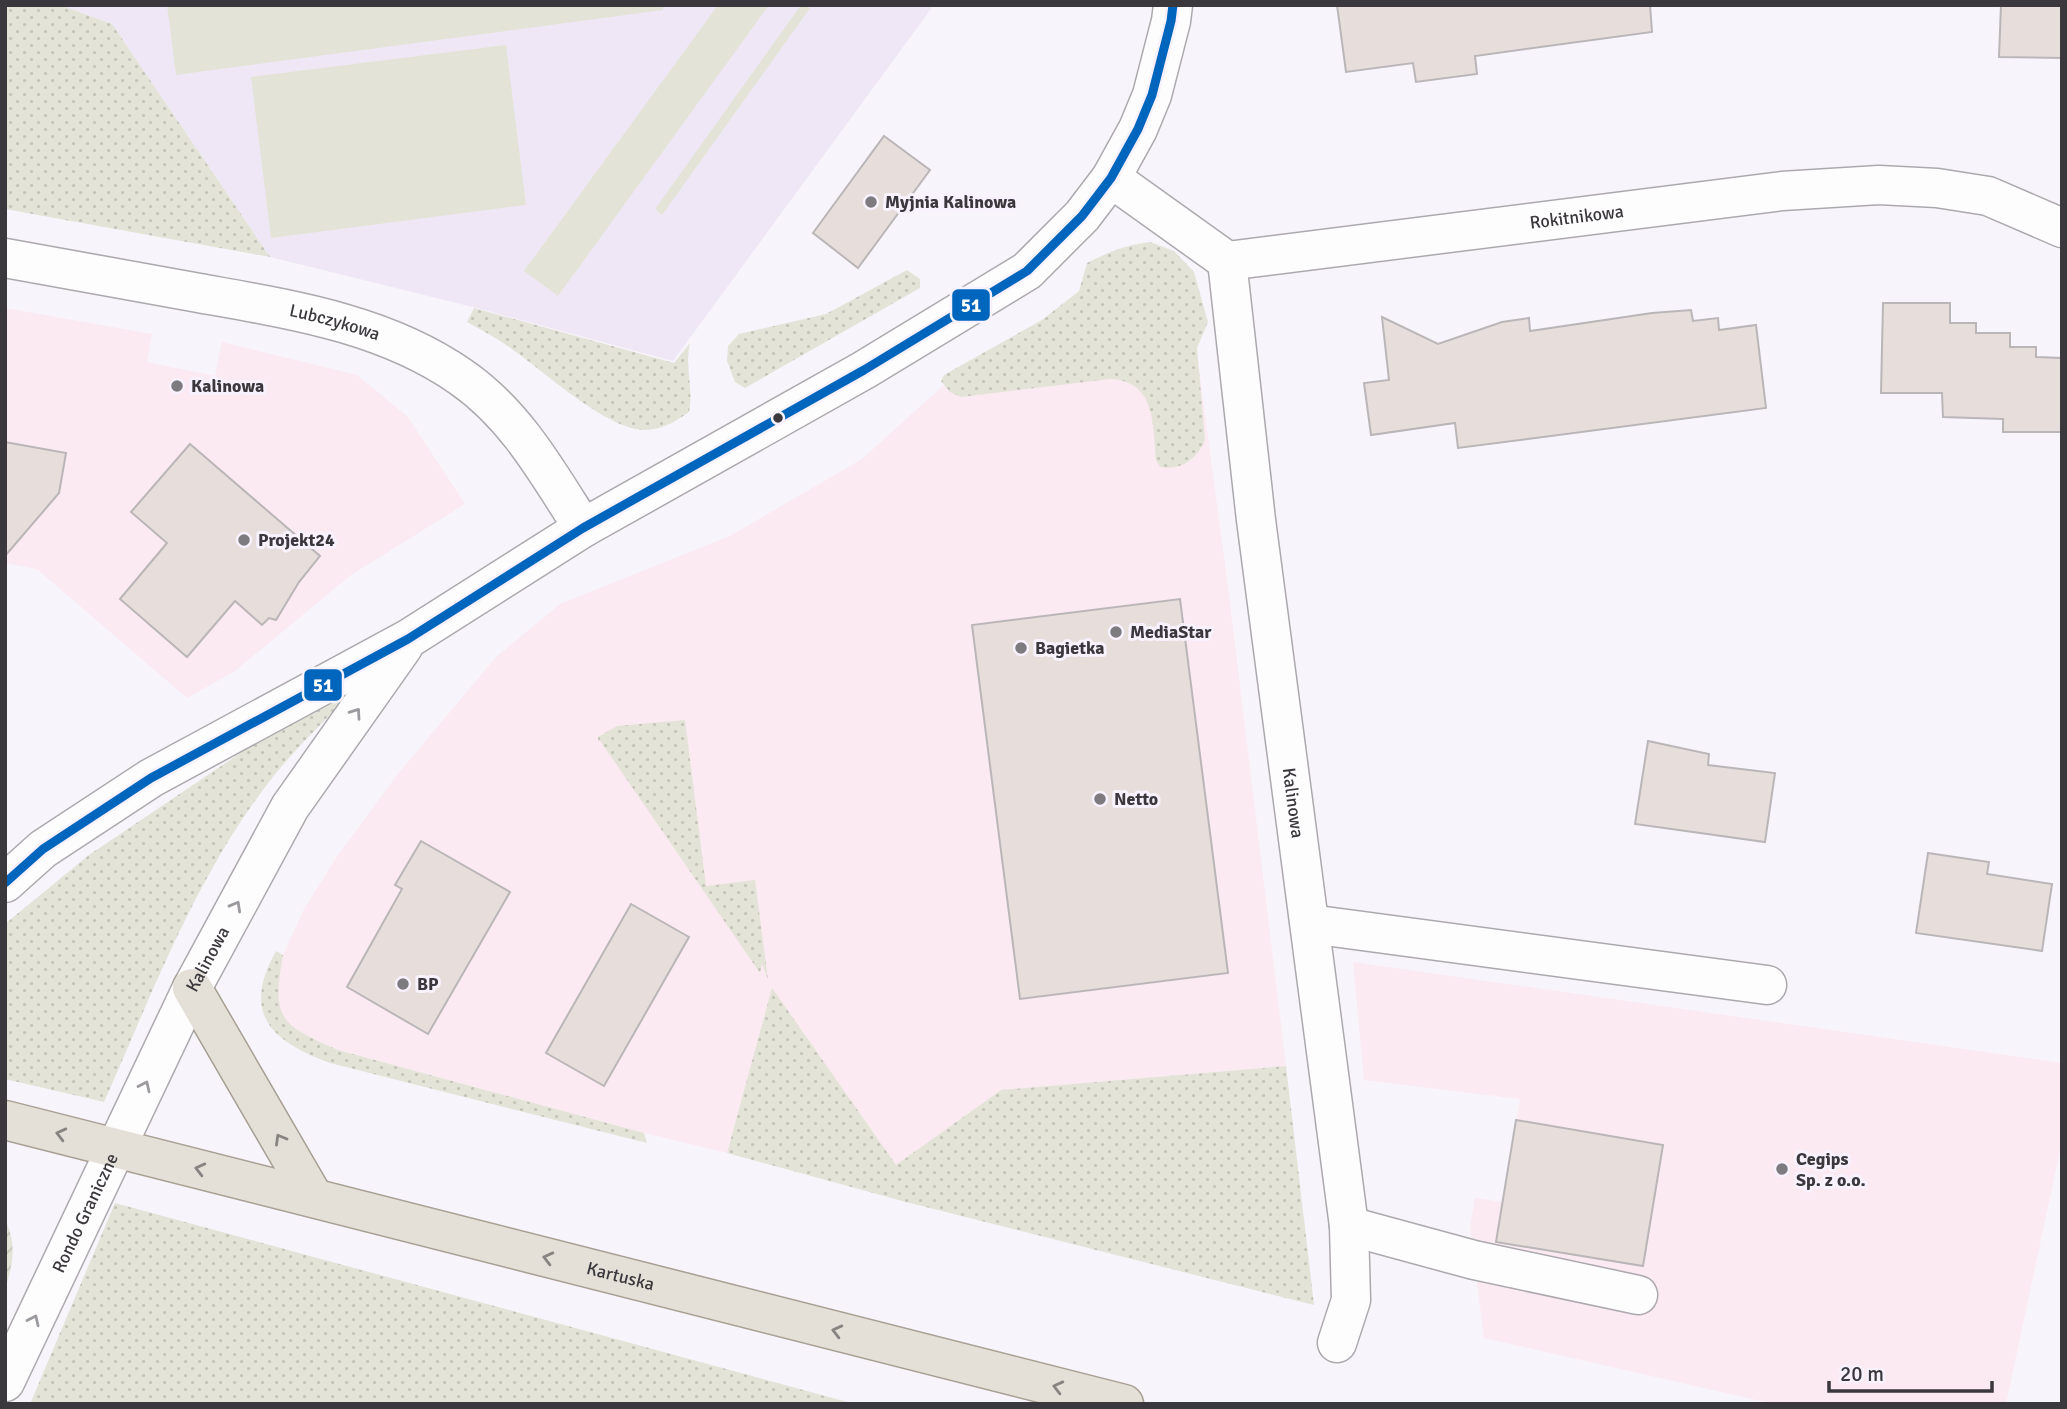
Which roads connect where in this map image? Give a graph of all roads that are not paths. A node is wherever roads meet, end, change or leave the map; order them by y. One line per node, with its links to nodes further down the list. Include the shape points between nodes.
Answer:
1 (1173, 5): 2 (street, Kalinowa, via 1153,94)
2 (1111, 178): 5 (street); 6 (street, Kalinowa, via 1082,216 1027,271 864,370)
3 (2062, 228): 5 (street, Rokitnikowa, via 1988,197 1879,185 1782,191)
4 (5, 258): 6 (street, Lubczykowa, via 285,308 408,346 461,377 506,416 537,453)
5 (1227, 261): 9 (street, Kalinowa, via 1257,534)
6 (583, 528): 7 (street, Kalinowa)
7 (408, 639): 8 (street, Kalinowa, via 151,778 43,849); 11 (street, Kalinowa, one-way to 7, via 290,807)
8 (5, 883)
9 (1310, 924): 10 (street); 15 (street, Kalinowa)
10 (1767, 985)
11 (192, 988): 13 (street, Kalinowa, one-way to 11); 14 (main road, one-way to 11)
12 (5, 1120): 13 (main road, Rondo Graniczne, one-way to 12)
13 (116, 1148): 14 (main road, Kartuska, one-way to 13); 18 (street, Rondo Graniczne, one-way to 13)
14 (314, 1198): 19 (main road, Kartuska, one-way to 14)
15 (1349, 1226): 16 (street, via 1474,1260); 17 (street, Kalinowa, via 1351,1300)
16 (1638, 1295)
17 (1337, 1343)
18 (5, 1382)
19 (1124, 1404)

